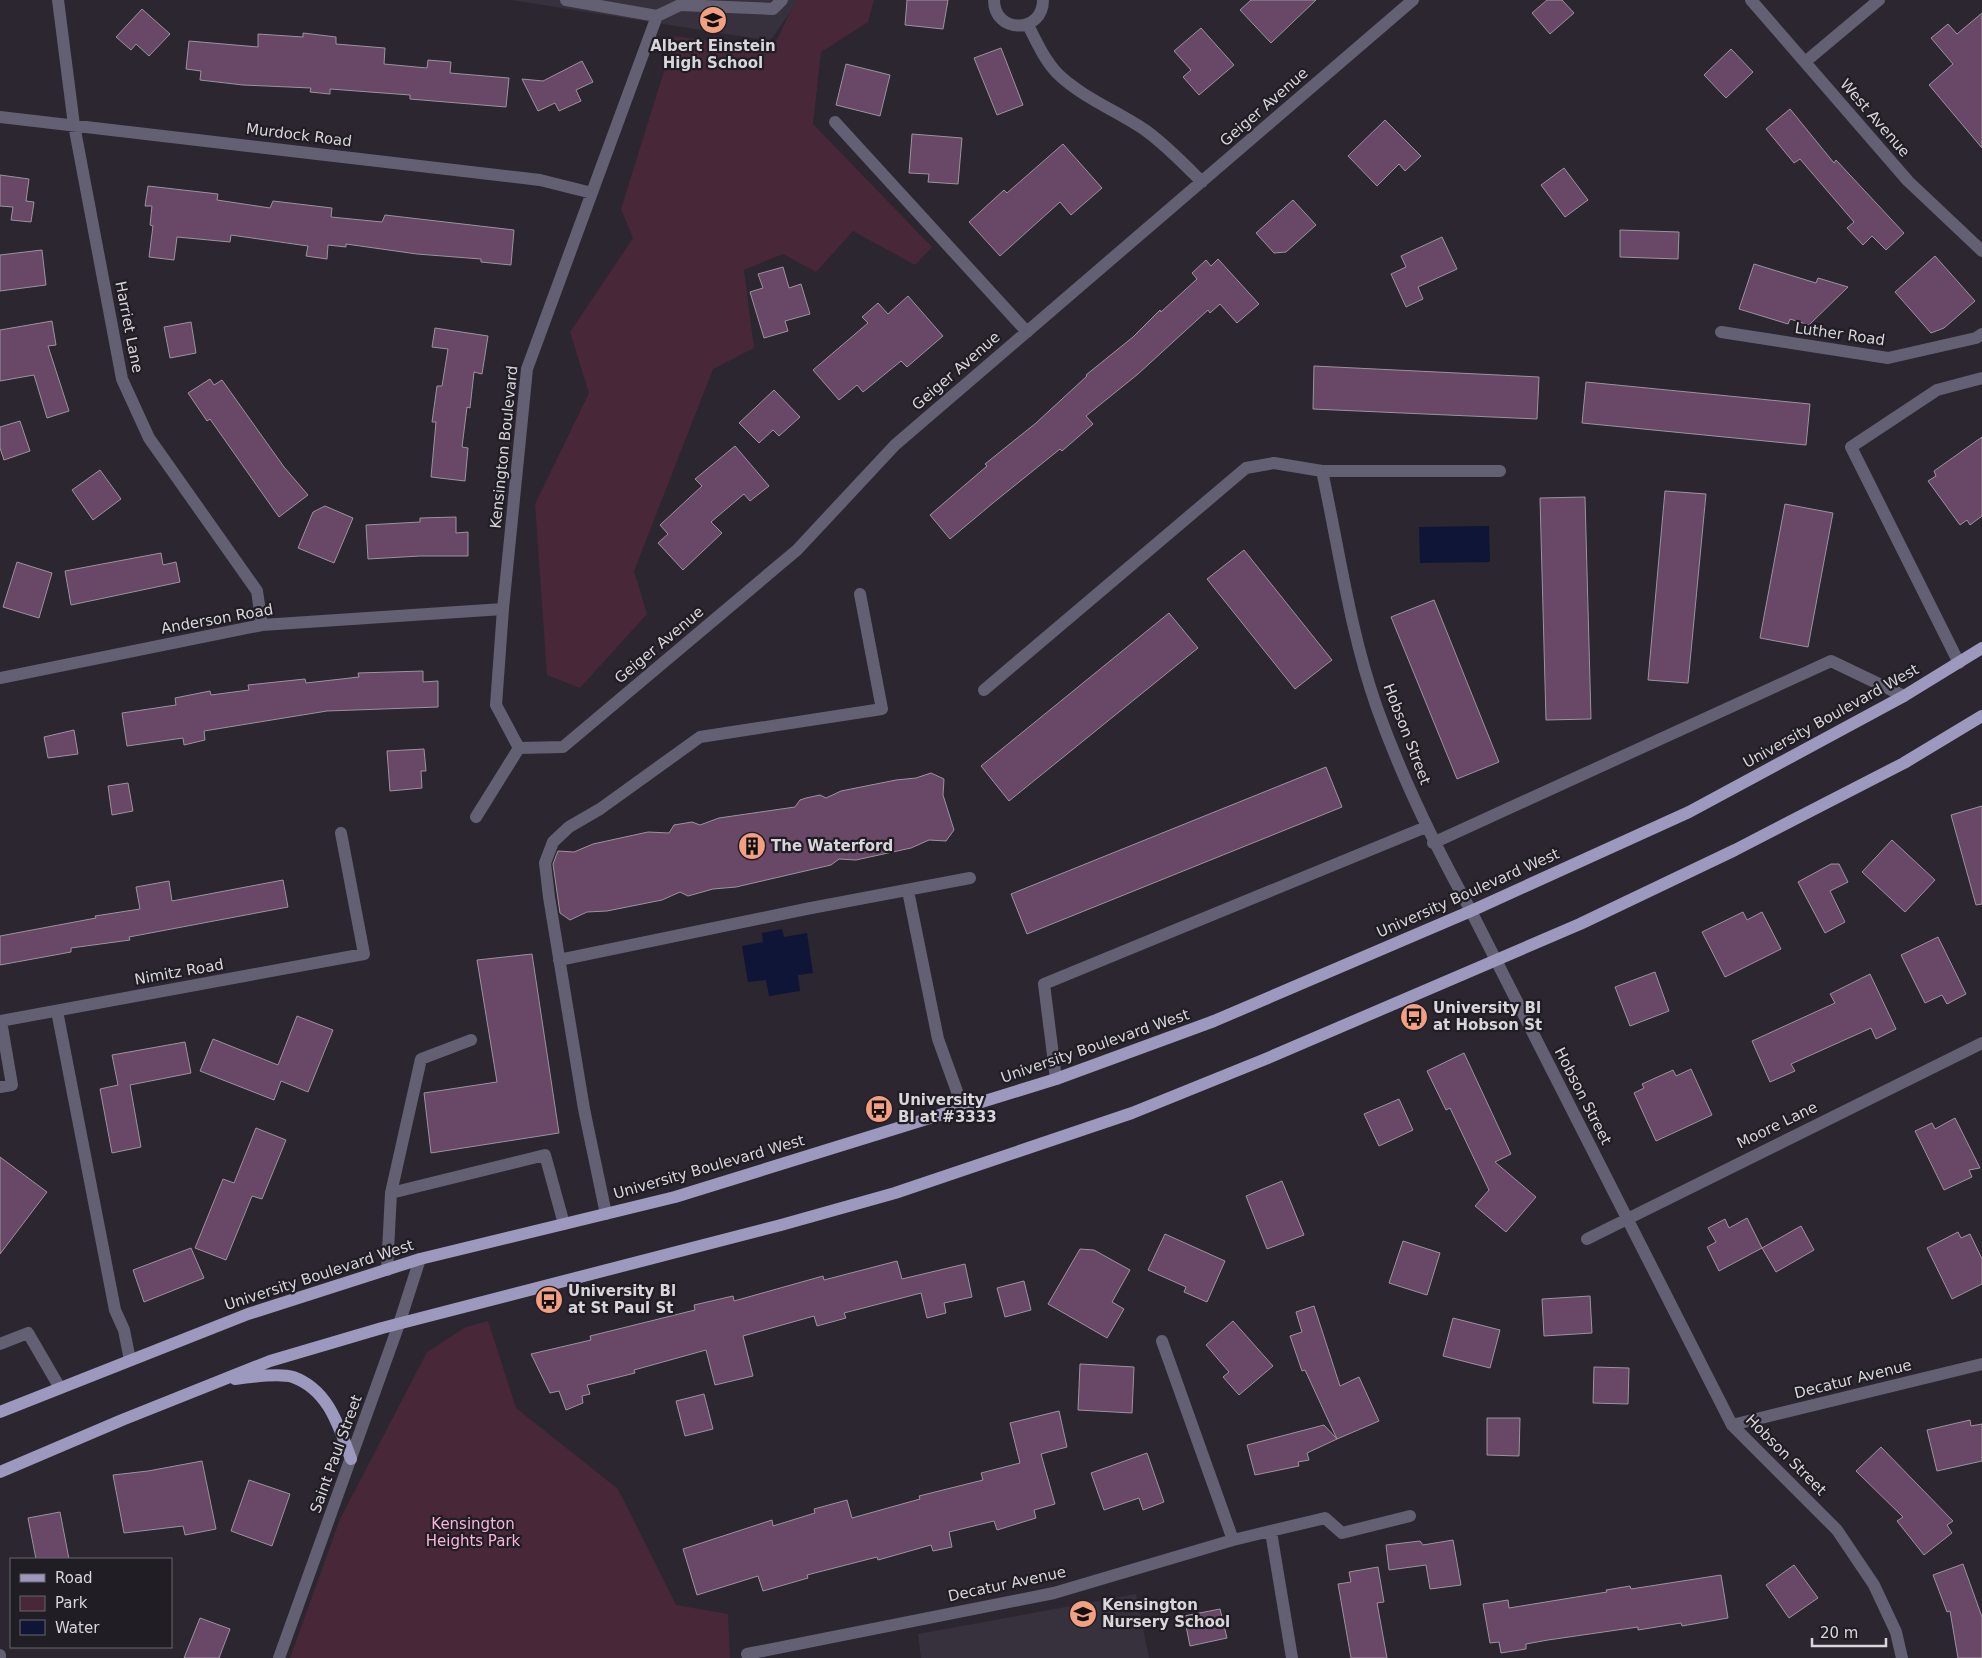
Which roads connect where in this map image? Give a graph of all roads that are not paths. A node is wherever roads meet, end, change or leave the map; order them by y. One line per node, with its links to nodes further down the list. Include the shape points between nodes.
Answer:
1 (58, 0): 14 (street, Harriet Lane)
2 (566, 0): 9 (street)
3 (782, 0): 9 (street, via 773,9 680,5)
4 (994, 0): 10 (street, via 995,10 1004,22 1020,27)
5 (1043, 0): 10 (street, via 1040,14)
6 (1413, 0): 15 (street, Geiger Avenue)
7 (1750, 0): 11 (street, West Avenue)
8 (1879, 0): 11 (street)
9 (657, 16): 16 (street, Kensington Boulevard)
10 (1028, 25): 15 (street, via 1058,74 1145,130)
11 (1805, 62): 17 (street, West Avenue, via 1908,181)
12 (0, 116): 14 (street, Murdock Road)
13 (835, 122): 18 (street)
14 (74, 125): 16 (street, Murdock Road, via 540,180); 26 (street, Harriet Lane, via 122,379 150,438 257,591)
15 (1202, 182): 18 (street, Geiger Avenue)
16 (592, 193): 25 (street, Kensington Boulevard, via 527,369)
17 (1982, 251)
18 (1027, 332): 33 (street, Geiger Avenue, via 896,445 797,550 563,747)
19 (1721, 332): 20 (street, Luther Road, via 1888,358)
20 (1982, 334)
21 (1982, 378): 28 (street, via 1937,390 1851,447)
22 (1322, 471): 23 (street); 30 (street, via 1274,463 1246,468); 35 (street, Hobson Street, via 1358,638 1377,707)
23 (1500, 471)
24 (860, 594): 42 (street, via 882,709 700,737 600,809 569,827 553,842 545,863)
25 (503, 609): 26 (street, Anderson Road); 33 (street, Kensington Boulevard, via 496,705)
26 (262, 625): 29 (street, Anderson Road)
27 (1982, 648): 28 (main road, University Boulevard West)
28 (1959, 663): 31 (main road, University Boulevard West)
29 (0, 678)
30 (984, 690)
31 (1904, 696): 37 (street, via 1831,661); 40 (main road, University Boulevard West, via 1689,812)
32 (1982, 716): 41 (main road, via 1904,763 1735,850 1580,924)
33 (519, 748): 34 (street)
34 (476, 817)
35 (1426, 827): 37 (street, Hobson Street); 47 (street, via 1044,984)
36 (341, 833): 43 (street, Nimitz Road, via 364,954)
37 (1433, 843): 40 (street, Hobson Street)
38 (970, 878): 39 (street)
39 (908, 891): 42 (street); 49 (street, via 938,1039)
40 (1471, 911): 41 (street, Hobson Street); 47 (main road, University Boulevard West, via 1214,1021)
41 (1496, 959): 52 (street, Hobson Street); 57 (main road, via 1132,1113 895,1193 781,1226)
42 (559, 960): 51 (street, via 584,1109)
43 (57, 1011): 44 (street, Nimitz Road); 60 (street, via 115,1310 124,1330)
44 (0, 1021): 48 (street, via 12,1085)
45 (471, 1040): 50 (street, via 421,1059)
46 (1982, 1043): 52 (street, Moore Lane)
47 (1056, 1079): 49 (main road, University Boulevard West)
48 (0, 1087)
49 (963, 1108): 51 (main road, University Boulevard West, via 675,1197)
50 (392, 1193): 53 (street, via 544,1155); 56 (street)
51 (606, 1214): 53 (main road, University Boulevard West)
52 (1627, 1217): 54 (street, Moore Lane); 65 (street, Hobson Street)
53 (564, 1224): 55 (main road, University Boulevard West)
54 (1587, 1239)
55 (420, 1259): 56 (main road, University Boulevard West); 57 (street, Saint Paul Street)
56 (387, 1270): 60 (main road, University Boulevard West, via 248,1314)
57 (399, 1324): 62 (main road, via 270,1361); 66 (street, Saint Paul Street)
58 (1162, 1341): 70 (street)
59 (0, 1344): 63 (street, via 28,1333)
60 (130, 1360): 63 (main road, University Boulevard West)
61 (1982, 1364): 65 (street, Decatur Avenue)
62 (220, 1380): 66 (main road, via 292,1376 310,1387 333,1410); 67 (main road)
63 (60, 1388): 64 (main road, University Boulevard West)
64 (0, 1412)
65 (1732, 1426): 74 (street, Hobson Street, via 1837,1530 1874,1585 1896,1632)
66 (351, 1459): 72 (street, Saint Paul Street)
67 (0, 1472)
68 (1410, 1516): 69 (street, Decatur Avenue, via 1342,1533 1326,1518)
69 (1271, 1532): 70 (street, Decatur Avenue); 73 (street)
70 (1233, 1540): 71 (street, Decatur Avenue, via 1054,1593)
71 (747, 1654)
72 (279, 1658)
73 (1292, 1658)
74 (1902, 1658)

